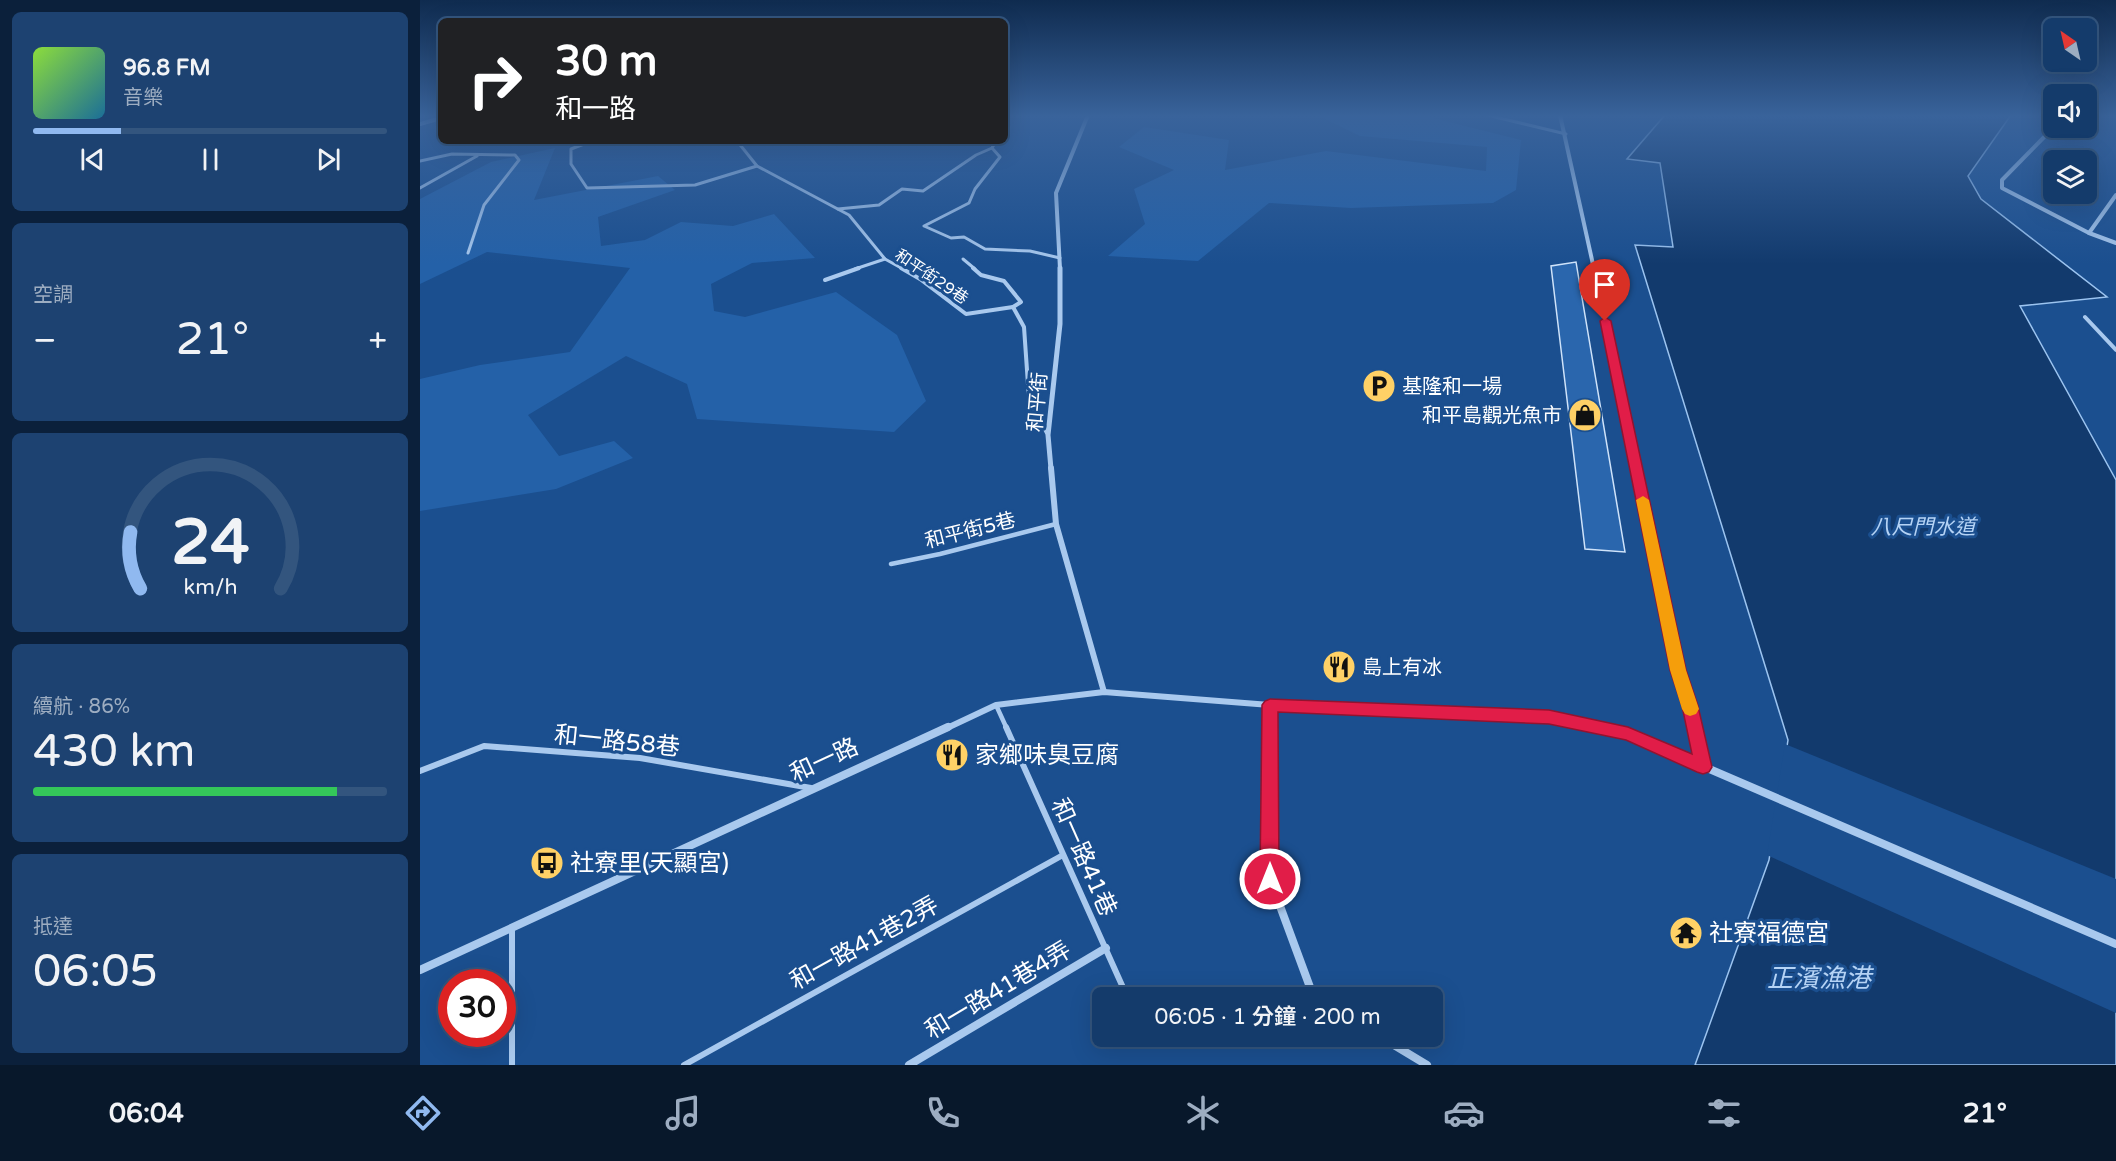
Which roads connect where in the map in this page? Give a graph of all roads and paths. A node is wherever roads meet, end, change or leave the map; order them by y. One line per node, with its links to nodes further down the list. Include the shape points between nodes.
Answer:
1 (462, 165): 10 (lane)
2 (515, 165): 15 (lane, via 484,205)
3 (571, 165): 9 (lane, via 587,188 695,185)
4 (961, 165): 12 (lane, via 923,191 902,189 879,205)
5 (995, 165): 16 (lane, via 969,202 924,226 951,238 964,237 985,249 1030,251)
6 (1068, 165): 16 (street, 和平街, via 1056,193)
7 (1572, 165): 29 (street, via 1678,670)
8 (2017, 165): 13 (street, via 2002,180 2002,188)
9 (757, 166): 12 (lane, 和平街29巷)
10 (420, 188)
11 (2116, 195): 13 (street)
12 (836, 209): 17 (lane, 和平街29巷, via 849,215)
13 (2089, 233): 14 (street)
14 (2116, 243)
15 (468, 253)
16 (1060, 258): 23 (street, 和平街, via 1060,324)
17 (885, 259): 19 (lane); 20 (lane, 和平街29巷, via 920,279 966,314)
18 (963, 259): 20 (lane, via 981,274 1004,281 1021,302)
19 (825, 280)
20 (1013, 308): 23 (lane, via 1024,327 1029,399)
21 (2085, 317): 22 (lane)
22 (2116, 350)
23 (1048, 435): 24 (street, 和平街)
24 (1056, 524): 25 (lane, 和平街5巷); 26 (street, 和平街)
25 (891, 564)
26 (1104, 692): 27 (street, 和一路); 28 (street, 和一路)
27 (996, 705): 31 (street, 和一路); 32 (lane, 和一路41巷)
28 (1270, 705): 29 (street, 和一路, via 1549,717 1628,734); 38 (street, via 1270,879)
29 (1703, 767): 34 (street, 和一路)
30 (420, 771): 31 (lane, 和一路58巷, via 484,746 640,758)
31 (814, 788): 33 (street, 和一路)
32 (1063, 855): 35 (lane, 和一路41巷); 41 (lane, 和一路41巷2弄)
33 (512, 928): 36 (street, 和一路); 40 (lane)
34 (2116, 944)
35 (1106, 948): 37 (lane, 和一路41巷); 42 (street, 和一路41巷4弄)
36 (420, 970)
37 (1123, 987)
38 (1310, 987)
39 (1397, 1047): 43 (street)
40 (512, 1065)
41 (684, 1065)
42 (909, 1065)
43 (1427, 1065)

